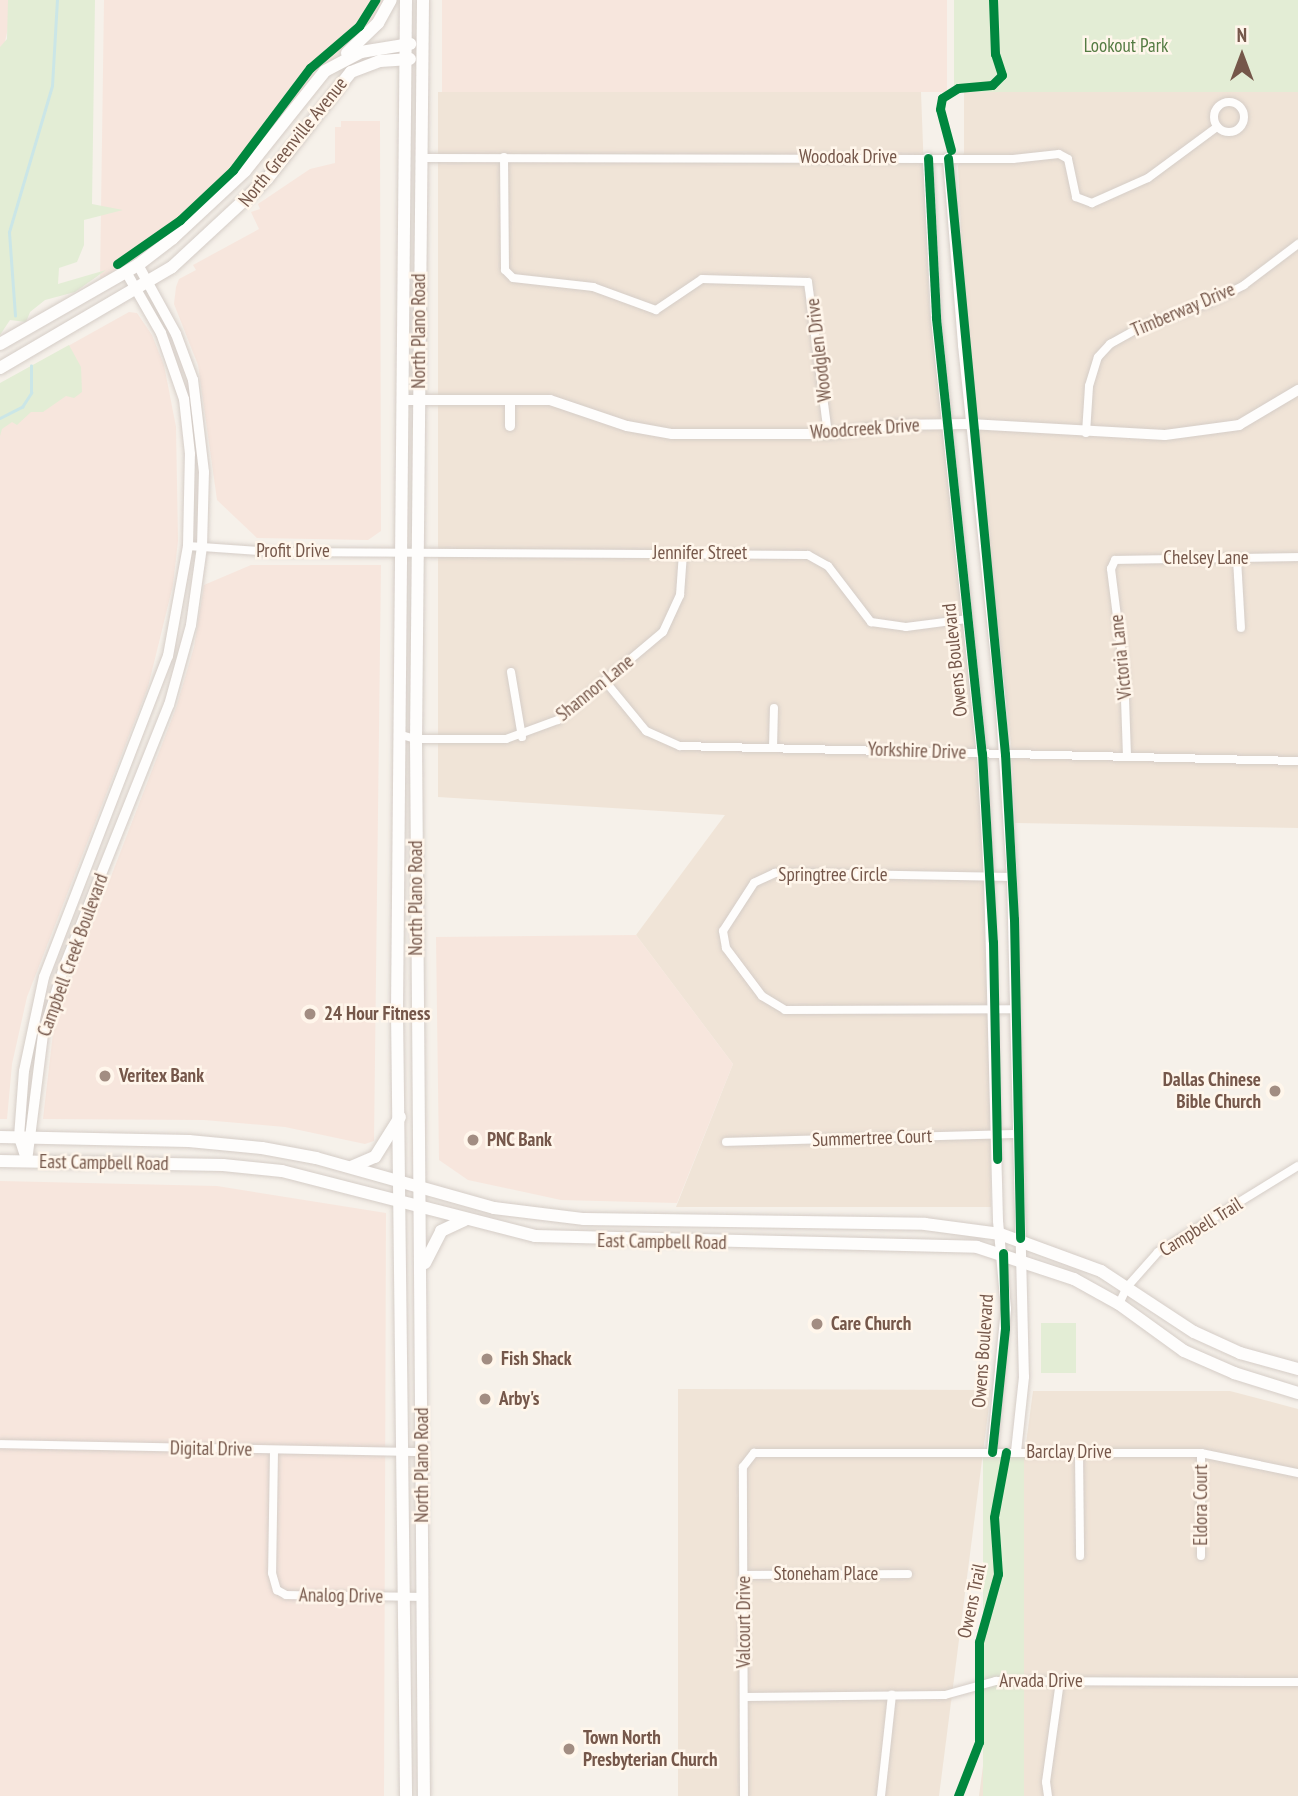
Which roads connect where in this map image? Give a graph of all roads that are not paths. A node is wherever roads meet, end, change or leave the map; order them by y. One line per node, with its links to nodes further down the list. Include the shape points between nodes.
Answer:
1 (391, 0): 8 (main road, via 371,31)
2 (406, 0): 4 (main road, North Plano Road)
3 (423, 0): 5 (main road, North Plano Road)
4 (405, 44): 5 (main road, North Greenville Avenue); 6 (main road, North Plano Road); 8 (main road, North Greenville Avenue, via 361,52)
5 (421, 45): 7 (main road, North Plano Road)
6 (404, 59): 7 (main road, North Greenville Avenue); 14 (main road, North Plano Road); 18 (main road, North Greenville Avenue, via 365,65 341,80 298,141 240,208)
7 (421, 60): 11 (main road, North Plano Road)
8 (325, 71): 16 (main road, North Greenville Avenue, via 245,171)
9 (1217, 127): 13 (street, Woodoak Drive, via 1148,178 1092,203 1076,197 1065,156)
10 (505, 157): 11 (street, Woodoak Drive); 12 (street, Woodoak Drive); 32 (street, Woodglen Drive, via 505,270 513,278 593,286 656,310 702,279 808,282)
11 (420, 158): 14 (main road, via 412,159); 23 (main road, North Plano Road)
12 (928, 158): 13 (street, Woodoak Drive); 28 (street, Owens Boulevard)
13 (948, 158): 29 (street, Owens Boulevard)
14 (402, 170): 24 (main road, North Plano Road)
15 (1298, 244): 31 (street, Timberway Drive, via 1244,285 1110,344 1098,357 1089,386)
16 (138, 265): 17 (main road, North Greenville Avenue); 18 (street, Campbell Creek Boulevard)
17 (126, 272): 19 (street, Campbell Creek Boulevard); 20 (main road, North Greenville Avenue)
18 (149, 282): 19 (main road, North Greenville Avenue); 26 (street, Campbell Creek Boulevard, via 186,357)
19 (137, 290): 21 (main road, North Greenville Avenue); 27 (street, Campbell Creek Boulevard, via 161,332)
20 (0, 344)
21 (0, 368)
22 (1298, 390): 31 (street, Woodcreek Drive, via 1259,415 1220,430)
23 (418, 397): 24 (street, Woodcreek Drive); 25 (street, Woodcreek Drive); 36 (main road, North Plano Road)
24 (402, 400): 35 (main road, North Plano Road)
25 (510, 400): 30 (street); 32 (street, Woodcreek Drive, via 560,402 653,433)
26 (199, 409): 27 (street); 34 (street, Campbell Creek Boulevard)
27 (186, 411): 33 (street, Campbell Creek Boulevard)
28 (947, 424): 29 (street, Woodcreek Drive); 32 (street, Woodcreek Drive); 41 (street, Owens Boulevard)
29 (970, 424): 31 (street, Woodcreek Drive); 53 (street, Owens Boulevard)
30 (510, 426)
31 (1086, 433)
32 (828, 434)
33 (188, 546): 34 (street, Profit Drive); 43 (street, Campbell Creek Boulevard)
34 (202, 547): 35 (street, Profit Drive, via 273,552); 44 (street, Campbell Creek Boulevard)
35 (399, 551): 36 (street, Jennifer Street); 48 (main road, North Plano Road)
36 (418, 553): 37 (street, Jennifer Street); 50 (main road, North Plano Road)
37 (683, 553): 41 (street, Jennifer Street, via 808,555 828,566 871,622 906,627); 46 (street, Shannon Lane, via 680,595 663,632)
38 (1298, 557): 39 (street, Chelsey Lane)
39 (1237, 559): 40 (street, Chelsey Lane); 42 (street)
40 (1115, 560): 54 (street, Victoria Lane, via 1111,569 1126,695)
41 (968, 619): 52 (street, Owens Boulevard)
42 (1241, 628)
43 (168, 656): 44 (street); 56 (street, Campbell Creek Boulevard)
44 (182, 660): 57 (street, Campbell Creek Boulevard, via 169,705)
45 (511, 672): 49 (street)
46 (605, 681): 49 (street, Shannon Lane, via 558,720); 51 (street, Yorkshire Drive, via 653,736 680,746)
47 (774, 708): 51 (street)
48 (398, 734): 50 (street, Shannon Lane); 64 (main road, North Plano Road)
49 (522, 737): 50 (street, Shannon Lane)
50 (416, 739): 65 (main road, North Plano Road)
51 (773, 748): 52 (street, Yorkshire Drive)
52 (982, 753): 53 (street, Yorkshire Drive); 58 (street, Owens Boulevard)
53 (1005, 754): 54 (street, Yorkshire Drive); 59 (street, Owens Boulevard)
54 (1127, 756): 55 (street, Yorkshire Drive)
55 (1298, 761)
56 (100, 839): 57 (street); 60 (street, Campbell Creek Boulevard)
57 (113, 844): 61 (street, Campbell Creek Boulevard)
58 (989, 877): 59 (street, Springtree Circle); 62 (street, Owens Boulevard); 62 (street, Springtree Circle, via 775,873 753,885 723,931 726,948 762,996 785,1010)
59 (1012, 877): 63 (street, Owens Boulevard)
60 (42, 986): 61 (street); 70 (street, Campbell Creek Boulevard, via 30,1031)
61 (56, 992): 70 (street, Campbell Creek Boulevard, via 36,1068)
62 (994, 1009): 63 (street, Springtree Circle); 68 (street, Owens Boulevard)
63 (1016, 1009): 67 (street, Owens Boulevard)
64 (397, 1010): 65 (main road); 66 (main road, North Plano Road)
65 (416, 1014): 77 (main road, North Plano Road)
66 (400, 1117): 75 (main road, via 375,1157); 76 (main road, North Plano Road)
67 (1019, 1134): 68 (street, Summertree Court); 84 (street, Owens Boulevard)
68 (996, 1135): 71 (street, Summertree Court); 83 (street, Owens Boulevard)
69 (0, 1137): 70 (main road, East Campbell Road)
70 (25, 1138): 73 (street, Campbell Creek Boulevard); 75 (main road, East Campbell Road, via 189,1141 290,1153)
71 (726, 1142)
72 (0, 1161): 73 (main road, East Campbell Road)
73 (27, 1161): 78 (main road, East Campbell Road, via 223,1165 282,1171)
74 (1298, 1166): 90 (street, Campbell Trail, via 1158,1252)
75 (351, 1167): 76 (main road, East Campbell Road)
76 (400, 1181): 77 (main road, East Campbell Road); 78 (main road, North Plano Road)
77 (419, 1185): 79 (main road, North Plano Road); 81 (main road, East Campbell Road, via 494,1208)
78 (401, 1203): 79 (main road, East Campbell Road); 96 (main road, North Plano Road)
79 (419, 1207): 80 (main road, East Campbell Road); 89 (main road, North Plano Road)
80 (465, 1220): 85 (main road, East Campbell Road, via 535,1236); 89 (main road, via 435,1239)
81 (630, 1220): 82 (main road, East Campbell Road); 85 (main road)
82 (758, 1222): 83 (main road, East Campbell Road, via 925,1224); 86 (main road)
83 (1000, 1234): 84 (main road, East Campbell Road); 87 (street, Owens Boulevard)
84 (1020, 1238): 88 (street, Owens Boulevard); 90 (main road, East Campbell Road)
85 (629, 1241): 86 (main road, East Campbell Road)
86 (758, 1244): 87 (main road, East Campbell Road, via 977,1247)
87 (1003, 1253): 88 (main road, East Campbell Road); 98 (street, Owens Boulevard, via 1005,1328)
88 (1020, 1259): 91 (main road, East Campbell Road, via 1074,1279); 99 (street, Owens Boulevard, via 1024,1377)
89 (420, 1280): 97 (main road, North Plano Road)
90 (1127, 1286): 91 (street, Campbell Trail); 92 (main road, East Campbell Road, via 1195,1332 1240,1353)
91 (1119, 1304): 93 (main road, East Campbell Road, via 1184,1351)
92 (1298, 1369)
93 (1298, 1393)
94 (0, 1444): 95 (street, Digital Drive)
95 (274, 1451): 96 (street, Digital Drive); 108 (street, Analog Drive, via 272,1573 278,1590 286,1595)
96 (404, 1452): 97 (street, Digital Drive); 108 (main road, North Plano Road)
97 (423, 1452): 109 (main road, North Plano Road)
98 (992, 1452): 99 (street, Barclay Drive); 101 (street, Barclay Drive)
99 (1016, 1452): 100 (street, Barclay Drive)
100 (1080, 1452): 102 (street, Barclay Drive); 104 (street)
101 (754, 1453): 107 (street, Valcourt Drive, via 743,1467)
102 (1201, 1453): 103 (street, Barclay Drive); 105 (street, Eldora Court)
103 (1298, 1473)
104 (1080, 1556)
105 (1201, 1556)
106 (908, 1574): 107 (street, Stoneham Place)
107 (744, 1575): 113 (street, Valcourt Drive)
108 (405, 1597): 109 (street, Analog Drive); 115 (main road, North Plano Road)
109 (422, 1597): 114 (main road, North Plano Road)
110 (1060, 1681): 111 (street, Arvada Drive); 112 (street, Arvada Drive, via 989,1681 955,1694); 120 (street)
111 (1298, 1682)
112 (892, 1695): 113 (street, Arvada Drive); 119 (street)
113 (744, 1697): 118 (street, Valcourt Drive)
114 (424, 1702): 115 (main road); 117 (main road, North Plano Road)
115 (406, 1703): 116 (main road, North Plano Road)
116 (406, 1796)
117 (424, 1796)
118 (744, 1796)
119 (881, 1796)
120 (1048, 1796)

